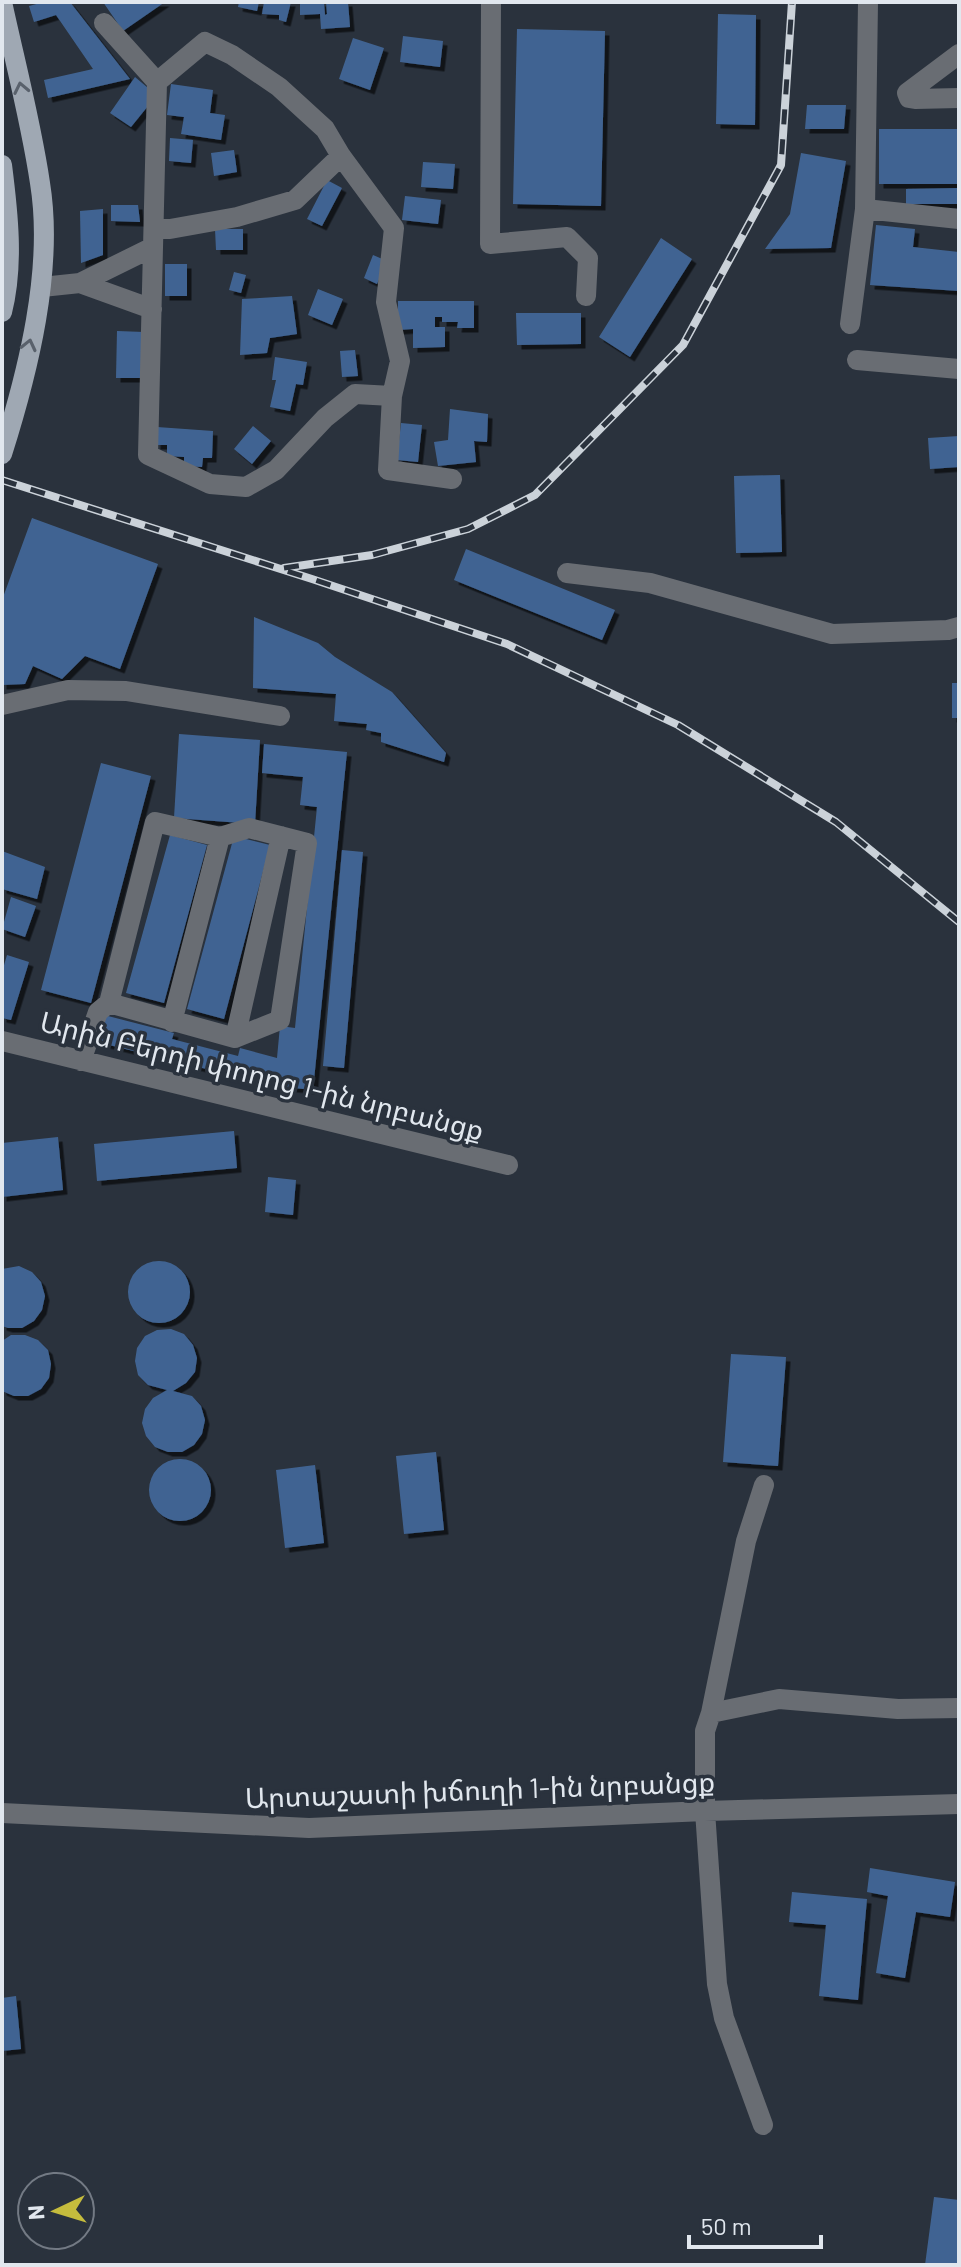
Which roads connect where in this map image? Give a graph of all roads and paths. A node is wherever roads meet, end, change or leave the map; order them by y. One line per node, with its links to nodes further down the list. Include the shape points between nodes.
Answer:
1 (2, 2): 14 (main road, one-way to 1, via 41,185)
2 (491, 2): 15 (street, via 490,244 567,237 588,258)
3 (868, 2): 10 (street)
4 (104, 23): 6 (street)
5 (959, 54): 7 (street, via 907,93 915,99)
6 (157, 82): 8 (street, via 205,42 279,87 325,129); 12 (street)
7 (959, 98)
8 (341, 156): 12 (street, via 295,200 170,229); 21 (street, via 394,228 386,302 400,361)
9 (2, 165): 17 (main road, via 9,215)
10 (865, 209): 11 (street); 18 (street)
11 (959, 219)
12 (153, 239): 13 (street); 16 (street)
13 (80, 283): 14 (street); 16 (street)
14 (42, 287): 22 (main road, one-way to 14)
15 (586, 296)
16 (152, 309): 21 (street, via 148,455 210,484 246,487 276,470 355,394)
17 (2, 312)
18 (850, 324)
19 (857, 360): 20 (street)
20 (959, 369)
21 (392, 396): 23 (street, via 388,470)
22 (2, 454)
23 (452, 479)
24 (567, 573): 25 (street, via 650,583 832,634)
25 (959, 627)
26 (2, 705): 27 (street, via 68,690 126,691)
27 (280, 716)
28 (281, 836): 29 (street, via 249,828); 32 (street); 32 (street, via 307,843 280,1020)
29 (220, 837): 30 (street, via 155,822); 31 (street)
30 (109, 1003): 31 (street); 34 (street, via 98,1012)
31 (172, 1022): 32 (street)
32 (235, 1038)
33 (2, 1041): 34 (street, Արին Բերդի փողոց 1-ին նրբանցք)
34 (81, 1061): 35 (street, Արին Բերդի փողոց 1-ին նրբանցք)
35 (508, 1165)
36 (764, 1485): 38 (street, via 746,1541)
37 (959, 1708): 38 (street, via 898,1709 779,1699)
38 (711, 1713): 40 (street, via 705,1731)
39 (959, 1804): 40 (street, Արտաշատի խճուղի 1-ին նրբանցք)
40 (705, 1811): 41 (street, Արտաշատի խճուղի 1-ին նրբանցք, via 309,1828); 42 (street, via 717,1984)
41 (2, 1813)
42 (763, 2125)

